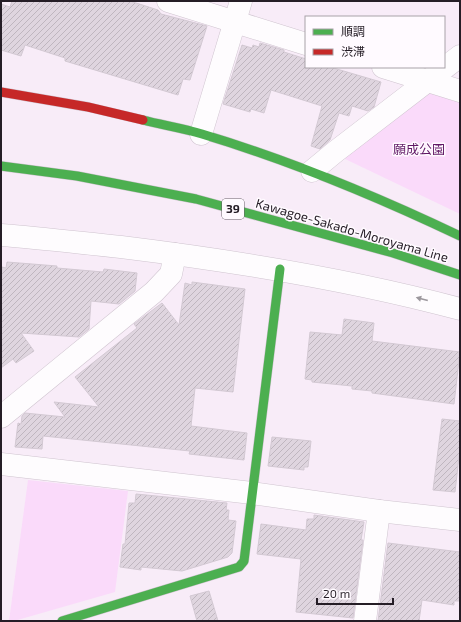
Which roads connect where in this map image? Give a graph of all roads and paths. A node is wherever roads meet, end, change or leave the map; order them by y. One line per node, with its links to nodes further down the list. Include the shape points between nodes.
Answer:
1 (168, 1): 3 (street)
2 (241, 1): 3 (street)
3 (234, 22): 4 (street); 10 (street)
4 (305, 44)
5 (460, 56): 7 (street)
6 (386, 68): 7 (street)
7 (429, 81): 8 (street); 12 (street)
8 (460, 91)
9 (1, 92): 10 (street, via 88,106)
10 (200, 134): 12 (street)
11 (1, 166): 17 (street, Kawagoe-Sakado-Moroyama Line / 39, via 77,176 196,199 393,253)
12 (312, 171): 14 (street, via 397,206)
13 (1, 235): 15 (street)
14 (460, 236)
15 (175, 254): 16 (street); 19 (street, via 171,274 154,292)
16 (280, 269): 18 (street, one-way to 16, via 418,298); 21 (street)
17 (460, 275)
18 (460, 310)
19 (1, 417)
20 (1, 464): 21 (street)
21 (252, 493): 22 (street); 24 (street, via 244,561 239,567)
22 (379, 511): 23 (street); 26 (street)
23 (460, 520)
24 (87, 618): 25 (street)
25 (62, 621)
26 (365, 621)

